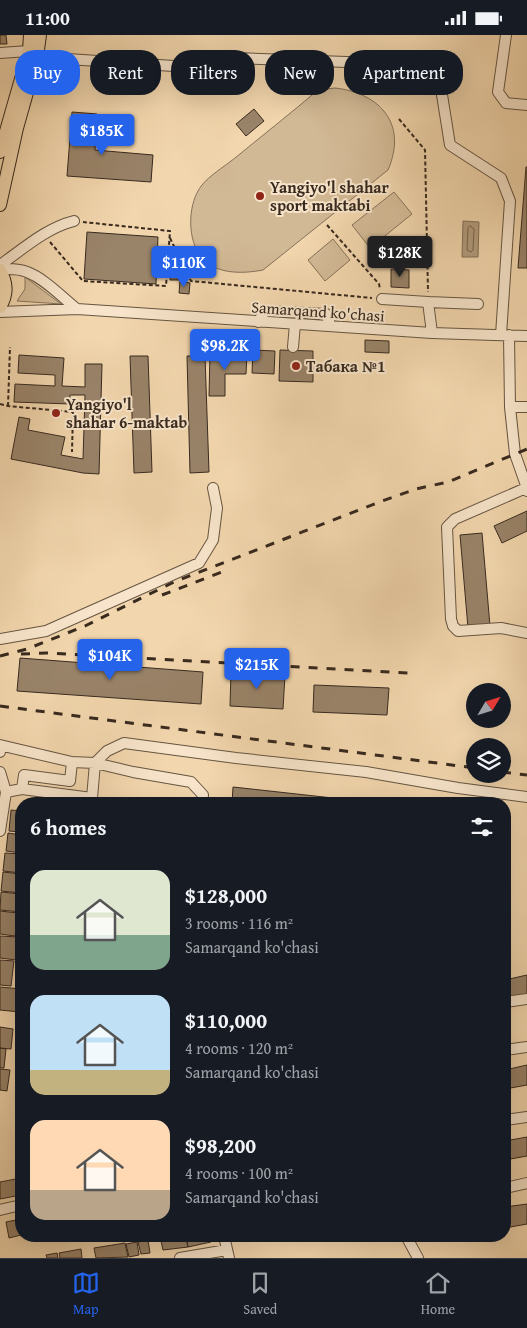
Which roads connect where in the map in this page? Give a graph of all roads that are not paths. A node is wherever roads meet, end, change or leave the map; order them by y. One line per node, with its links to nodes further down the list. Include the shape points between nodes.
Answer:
1 (30, 35): 4 (main road)
2 (40, 35): 5 (main road)
3 (506, 35): 11 (street, via 498,92 506,103)
4 (32, 50)
5 (34, 50)
6 (0, 53): 7 (street)
7 (15, 53)
8 (80, 58): 27 (street, via 204,68 236,57 432,65 439,75 450,145 501,178 510,201)
9 (19, 95): 12 (main road)
10 (24, 95): 13 (main road)
11 (527, 105)
12 (0, 152)
13 (0, 205)
14 (74, 221): 15 (street, via 43,234)
15 (0, 265)
16 (0, 270): 20 (main road, via 6,287); 21 (street, via 27,272)
17 (382, 299): 18 (street)
18 (428, 302): 19 (street); 26 (street)
19 (478, 304)
20 (0, 307)
21 (77, 309): 22 (street, Samarqand ko'chasi); 23 (street, Samarqand ko'chasi)
22 (0, 312)
23 (258, 322): 24 (street, Samarqand ko'chasi); 25 (street, via 265,311 326,314)
24 (295, 324): 25 (street, Samarqand ko'chasi); 29 (street)
25 (331, 327): 26 (street, Samarqand ko'chasi)
26 (432, 333): 27 (street, Samarqand ko'chasi)
27 (505, 335): 28 (street, Samarqand ko'chasi); 30 (street)
28 (527, 336)
29 (293, 347)
30 (510, 407): 31 (street); 33 (street, via 515,454)
31 (527, 407)
32 (213, 488): 35 (street, via 217,508 213,540 199,563 46,631)
33 (527, 489): 34 (street, via 455,519 447,527 450,619 453,626 458,631 501,628)
34 (527, 633)
35 (0, 639)
36 (0, 752): 37 (street, via 0,745)
37 (72, 762): 38 (street); 40 (street, via 70,781 24,775)
38 (95, 763): 43 (street); 44 (street, via 191,781); 45 (street, via 107,751 124,743 366,772)
39 (0, 772): 41 (street)
40 (22, 789): 41 (street); 42 (street)
41 (6, 792): 46 (street)
42 (84, 797)
43 (92, 797)
44 (202, 797)
45 (527, 797)
46 (0, 831)
47 (527, 999): 48 (street)
48 (511, 1001)
49 (527, 1047): 50 (street)
50 (511, 1049)
51 (527, 1117): 52 (street)
52 (511, 1120)
53 (527, 1183): 54 (street)
54 (511, 1187)
55 (15, 1206): 56 (street)
56 (0, 1210)
57 (409, 1242): 60 (street)
58 (228, 1254): 59 (street)
59 (180, 1258)
60 (418, 1258)

